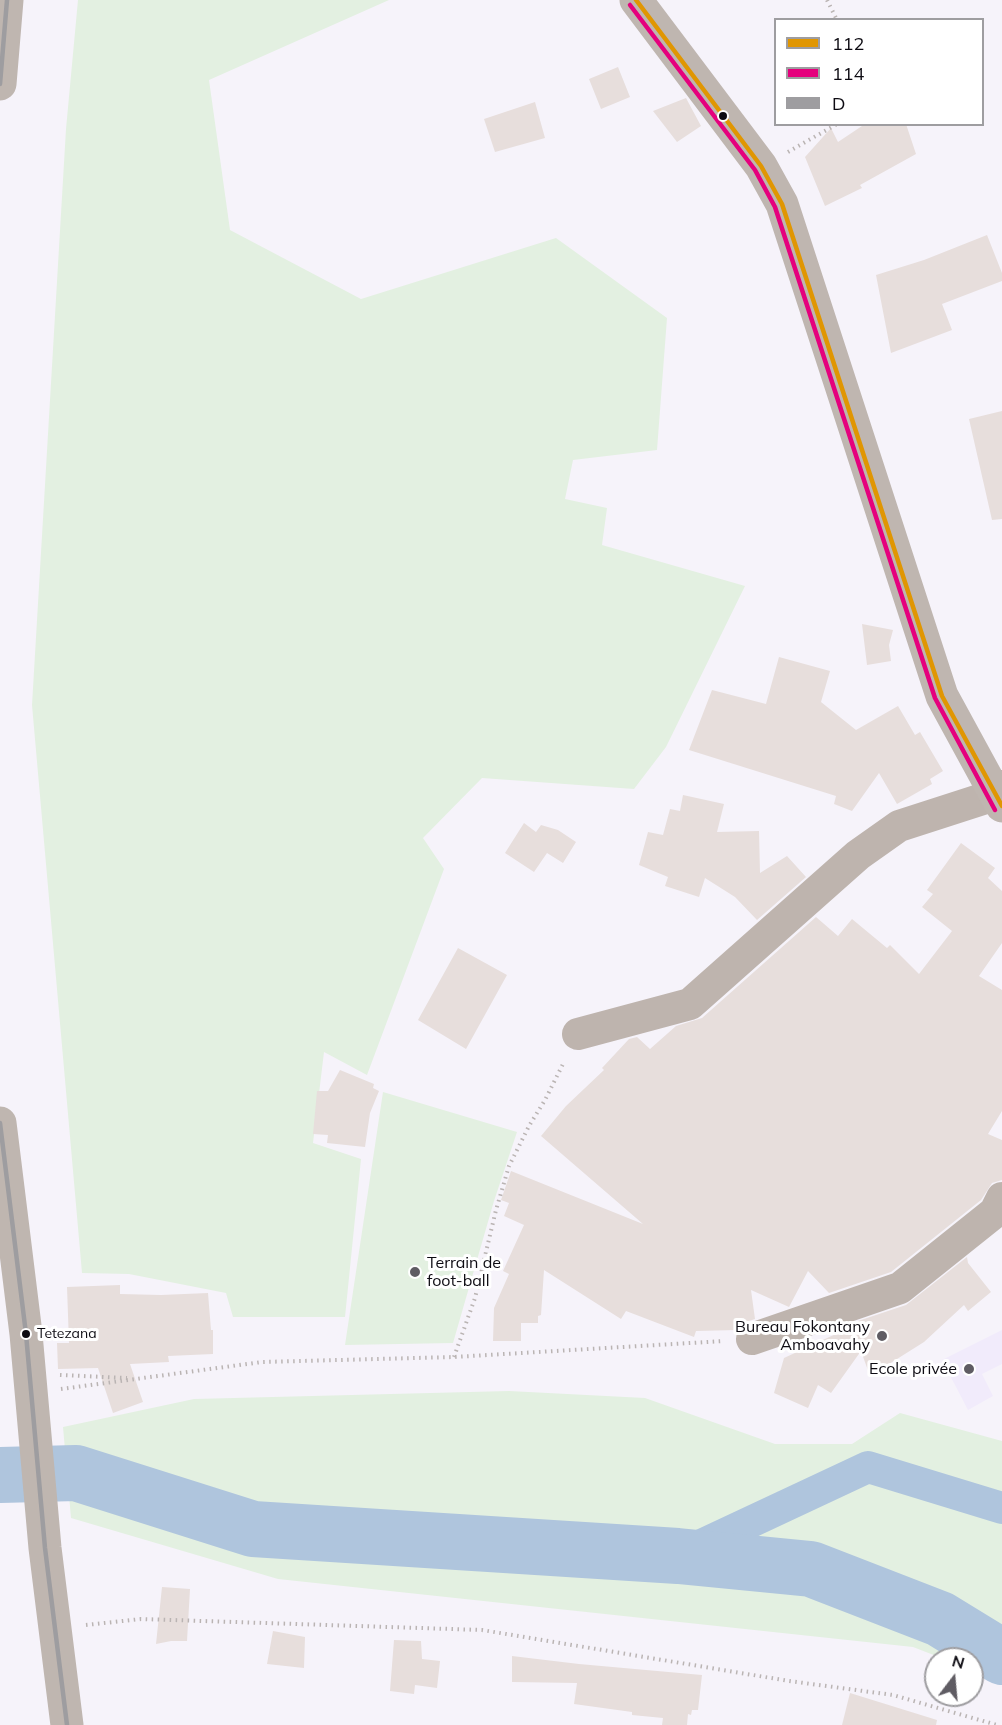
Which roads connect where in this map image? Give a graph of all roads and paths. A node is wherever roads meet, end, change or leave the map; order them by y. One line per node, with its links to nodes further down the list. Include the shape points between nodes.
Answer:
1 (7, 0): 5 (main road)
2 (636, 0): 7 (main road)
3 (827, 0): 4 (path)
4 (836, 18)
5 (0, 84)
6 (833, 126): 7 (path)
7 (761, 166): 9 (main road, via 782,204 942,696)
8 (1002, 760): 9 (street)
9 (1000, 796): 10 (street, via 899,826 858,855 690,1004)
10 (578, 1034): 15 (path, via 509,1166 476,1298)
11 (0, 1123): 14 (main road)
12 (1002, 1198): 13 (street, via 995,1212 900,1288)
13 (752, 1339): 15 (path)
14 (28, 1352): 16 (path, via 52,1375); 18 (main road)
15 (454, 1357): 16 (path, via 262,1362)
16 (137, 1378): 17 (path)
17 (55, 1390)
18 (55, 1628): 19 (main road); 20 (path, via 141,1619 482,1630 893,1695)
19 (67, 1725)
20 (997, 1725)

